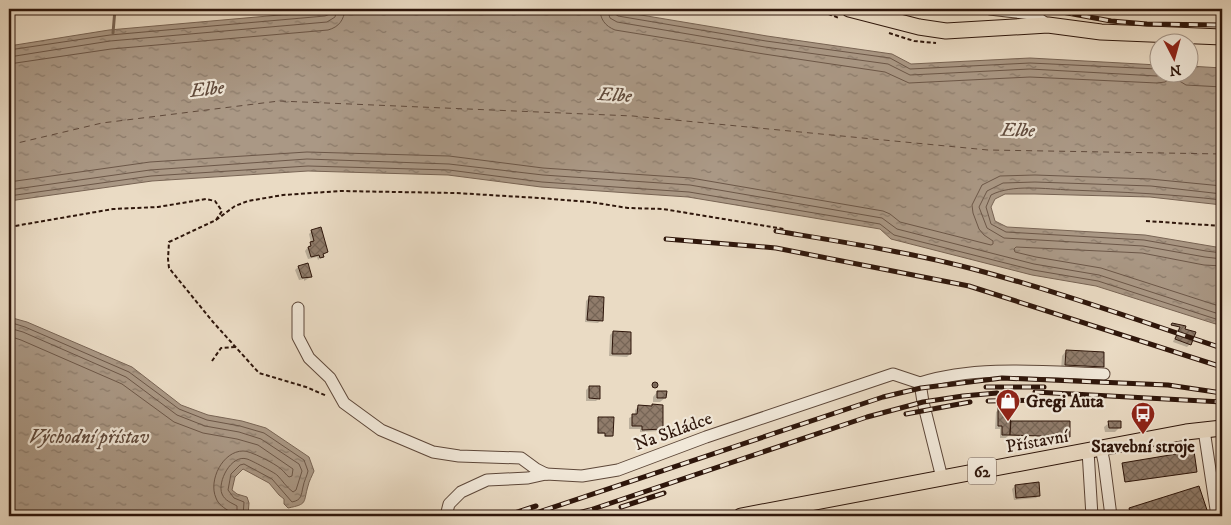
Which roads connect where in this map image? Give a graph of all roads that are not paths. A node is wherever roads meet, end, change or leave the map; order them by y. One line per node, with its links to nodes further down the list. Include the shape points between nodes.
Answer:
1 (849, 9): 3 (main road, via 946,31)
2 (990, 9): 3 (street, via 1032,14)
3 (1048, 25): 4 (main road, via 1110,32)
4 (1222, 37)
5 (298, 308): 11 (street, via 298,337 309,358 330,378 344,402 380,430 432,452 520,458)
6 (1104, 374): 7 (street, via 982,373 940,377)
7 (920, 383): 11 (street, Na Skládce, via 893,374 618,470 582,476); 12 (street)
8 (1222, 428): 9 (main road, Přístavní / 62)
9 (1204, 430): 10 (main road, Přístavní / 62); 17 (street)
10 (1094, 450): 12 (main road, Přístavní / 62); 15 (street); 16 (street, via 1104,462)
11 (546, 474): 14 (street, Na Skládce, via 486,480 461,492 449,504)
12 (942, 478): 13 (main road, Přístavní / 62)
13 (751, 515)
14 (446, 516)
15 (1092, 516)
16 (1111, 516)
17 (1217, 516)

